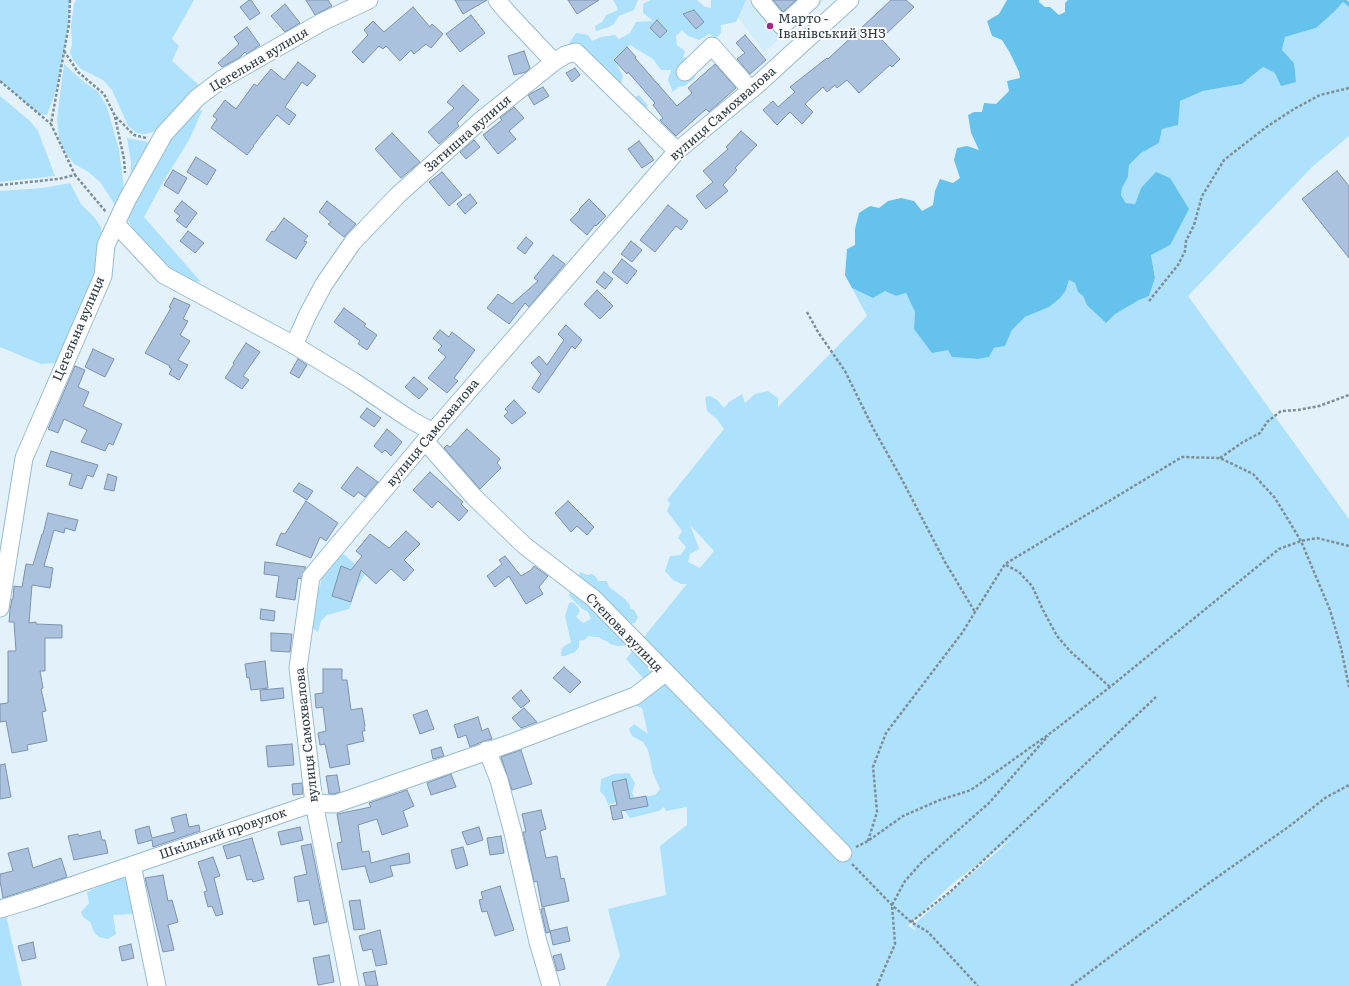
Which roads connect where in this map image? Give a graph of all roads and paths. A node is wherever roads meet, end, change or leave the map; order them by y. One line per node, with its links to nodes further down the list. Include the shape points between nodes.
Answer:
1 (70, 0): 7 (path)
2 (369, 0): 15 (street, Цегельна вулиця, via 316,26 222,79 197,98)
3 (498, 0): 8 (street)
4 (760, 0): 5 (street, via 782,26)
5 (811, 0)
6 (850, 0): 12 (street, вулиця Самохвалова)
7 (64, 51): 13 (path, via 78,72 104,94); 14 (path)
8 (554, 62): 16 (street, Затишна вулиця, via 576,52); 23 (street, Затишна вулиця, via 479,122 398,195 353,242 324,284)
9 (685, 72): 12 (street, via 712,46)
10 (0, 81): 14 (path)
11 (1349, 88): 21 (path, via 1320,95 1294,108 1224,160 1202,196 1185,251 1178,264)
12 (751, 90): 16 (street, вулиця Самохвалова)
13 (115, 116): 15 (path, via 134,135 150,138); 19 (path, via 124,159)
14 (51, 124): 17 (path)
15 (164, 134): 19 (street, Цегельна вулиця)
16 (677, 151): 25 (street, вулиця Самохвалова)
17 (75, 175): 18 (path); 20 (path)
18 (0, 185)
19 (127, 200): 20 (street, Цегельна вулиця)
20 (117, 225): 23 (street, via 164,275); 30 (street, Цегельна вулиця, via 106,245 103,276 24,458)
21 (1148, 301)
22 (807, 312): 31 (path, via 845,372 945,562)
23 (294, 345): 25 (street, via 411,420)
24 (1349, 395): 26 (path, via 1319,406 1281,411 1267,422 1260,433)
25 (429, 437): 32 (street, Степова вулиця, via 474,497 525,546 593,598); 39 (street, вулиця Самохвалова, via 311,577 298,668)
26 (1220, 458): 27 (path, via 1253,474 1275,498); 29 (path, via 1182,457)
27 (1301, 541): 28 (path, via 1317,538); 33 (path, via 1279,549); 34 (path, via 1330,610)
28 (1349, 546)
29 (1005, 564): 31 (path); 33 (path, via 1019,572 1032,586 1057,636)
30 (0, 608)
31 (975, 612): 40 (path, via 886,733 873,767 877,812)
32 (665, 673): 37 (street, Степова вулиця, via 635,696); 41 (street)
33 (1110, 687): 36 (path)
34 (1349, 687)
35 (1157, 696): 45 (path, via 950,892)
36 (1052, 732): 40 (path, via 971,790 903,816); 43 (path, via 989,803 922,862 905,881)
37 (487, 750): 39 (street, Степова вулиця, via 336,804); 48 (street, via 501,787)
38 (1349, 785): 51 (path, via 1325,798)
39 (314, 803): 42 (street, Шкільний провулок); 47 (street, вулиця Самохвалова)
40 (868, 841): 41 (path)
41 (842, 853): 43 (path)
42 (132, 865): 44 (street, Шкільний провулок); 46 (street)
43 (892, 905): 45 (path); 49 (path, via 895,944)
44 (0, 909)
45 (911, 922): 50 (path, via 928,932)
46 (157, 986)
47 (350, 986)
48 (551, 986)
49 (877, 986)
50 (978, 986)
51 (1071, 986)

